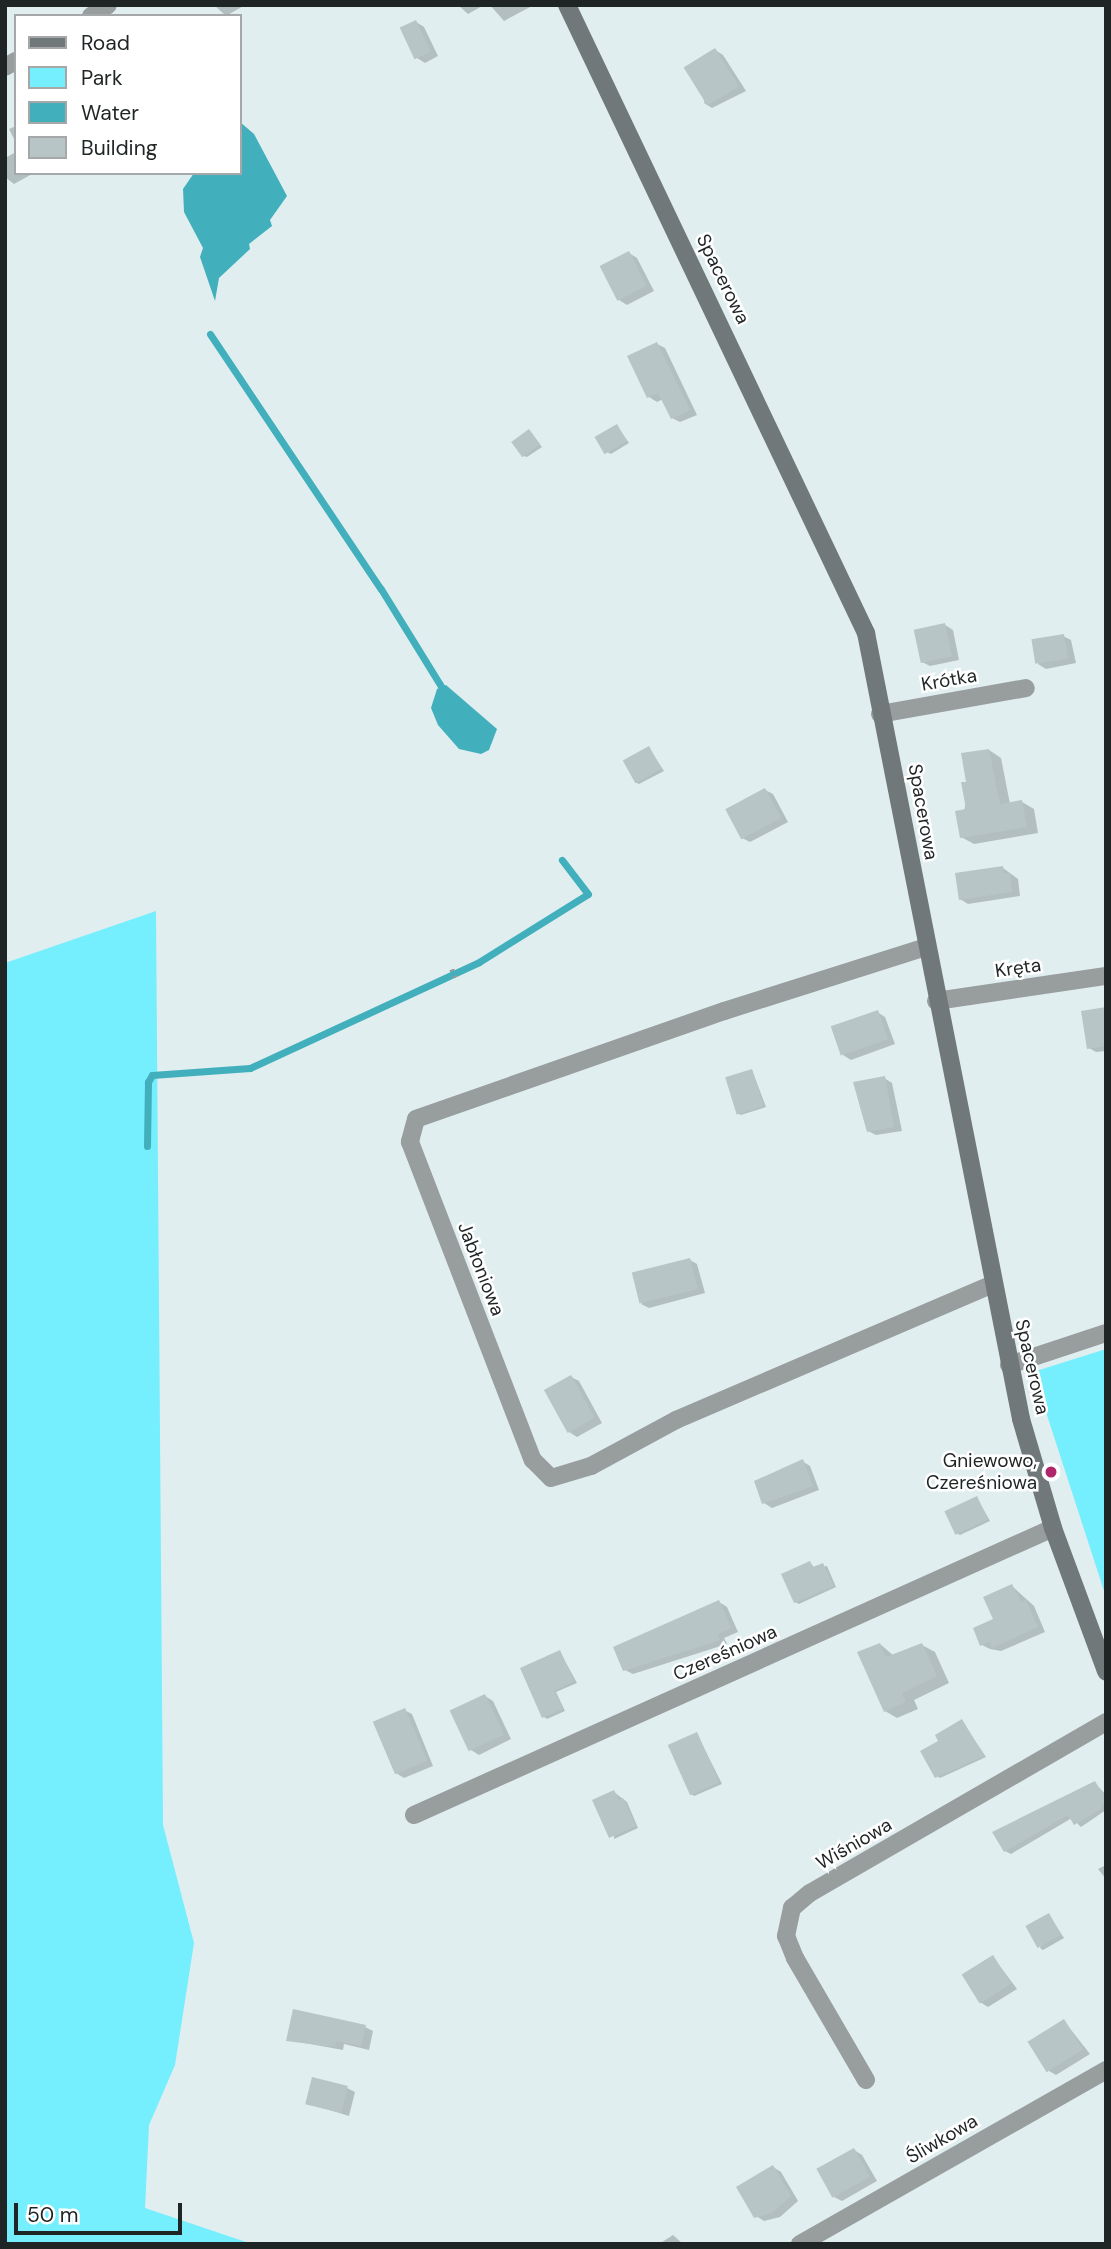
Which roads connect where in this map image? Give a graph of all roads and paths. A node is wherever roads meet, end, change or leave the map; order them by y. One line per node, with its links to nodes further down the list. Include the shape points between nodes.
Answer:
1 (568, 5): 3 (street, Spacerowa, via 866,633)
2 (1026, 688): 3 (street, Krótka)
3 (880, 714): 4 (street, Spacerowa)
4 (926, 947): 8 (street, Spacerowa); 9 (street, Jabłoniowa, via 724,1011 416,1119 410,1142 533,1460 551,1478 591,1466 676,1420)
5 (452, 969): 7 (path)
6 (1106, 976): 8 (street, Kręta)
7 (456, 979)
8 (936, 1001): 9 (street, Spacerowa)
9 (993, 1284): 11 (street, Spacerowa)
10 (1106, 1333): 11 (street)
11 (1009, 1365): 12 (street, Spacerowa)
12 (1053, 1528): 13 (street, Spacerowa); 15 (street, Czereśniowa)
13 (1106, 1671)
14 (1106, 1722): 17 (street, Wiśniowa, via 810,1894 792,1909 786,1936 795,1958)
15 (414, 1815)
16 (1106, 2070): 18 (street, Śliwkowa)
17 (866, 2080)
18 (800, 2244)

